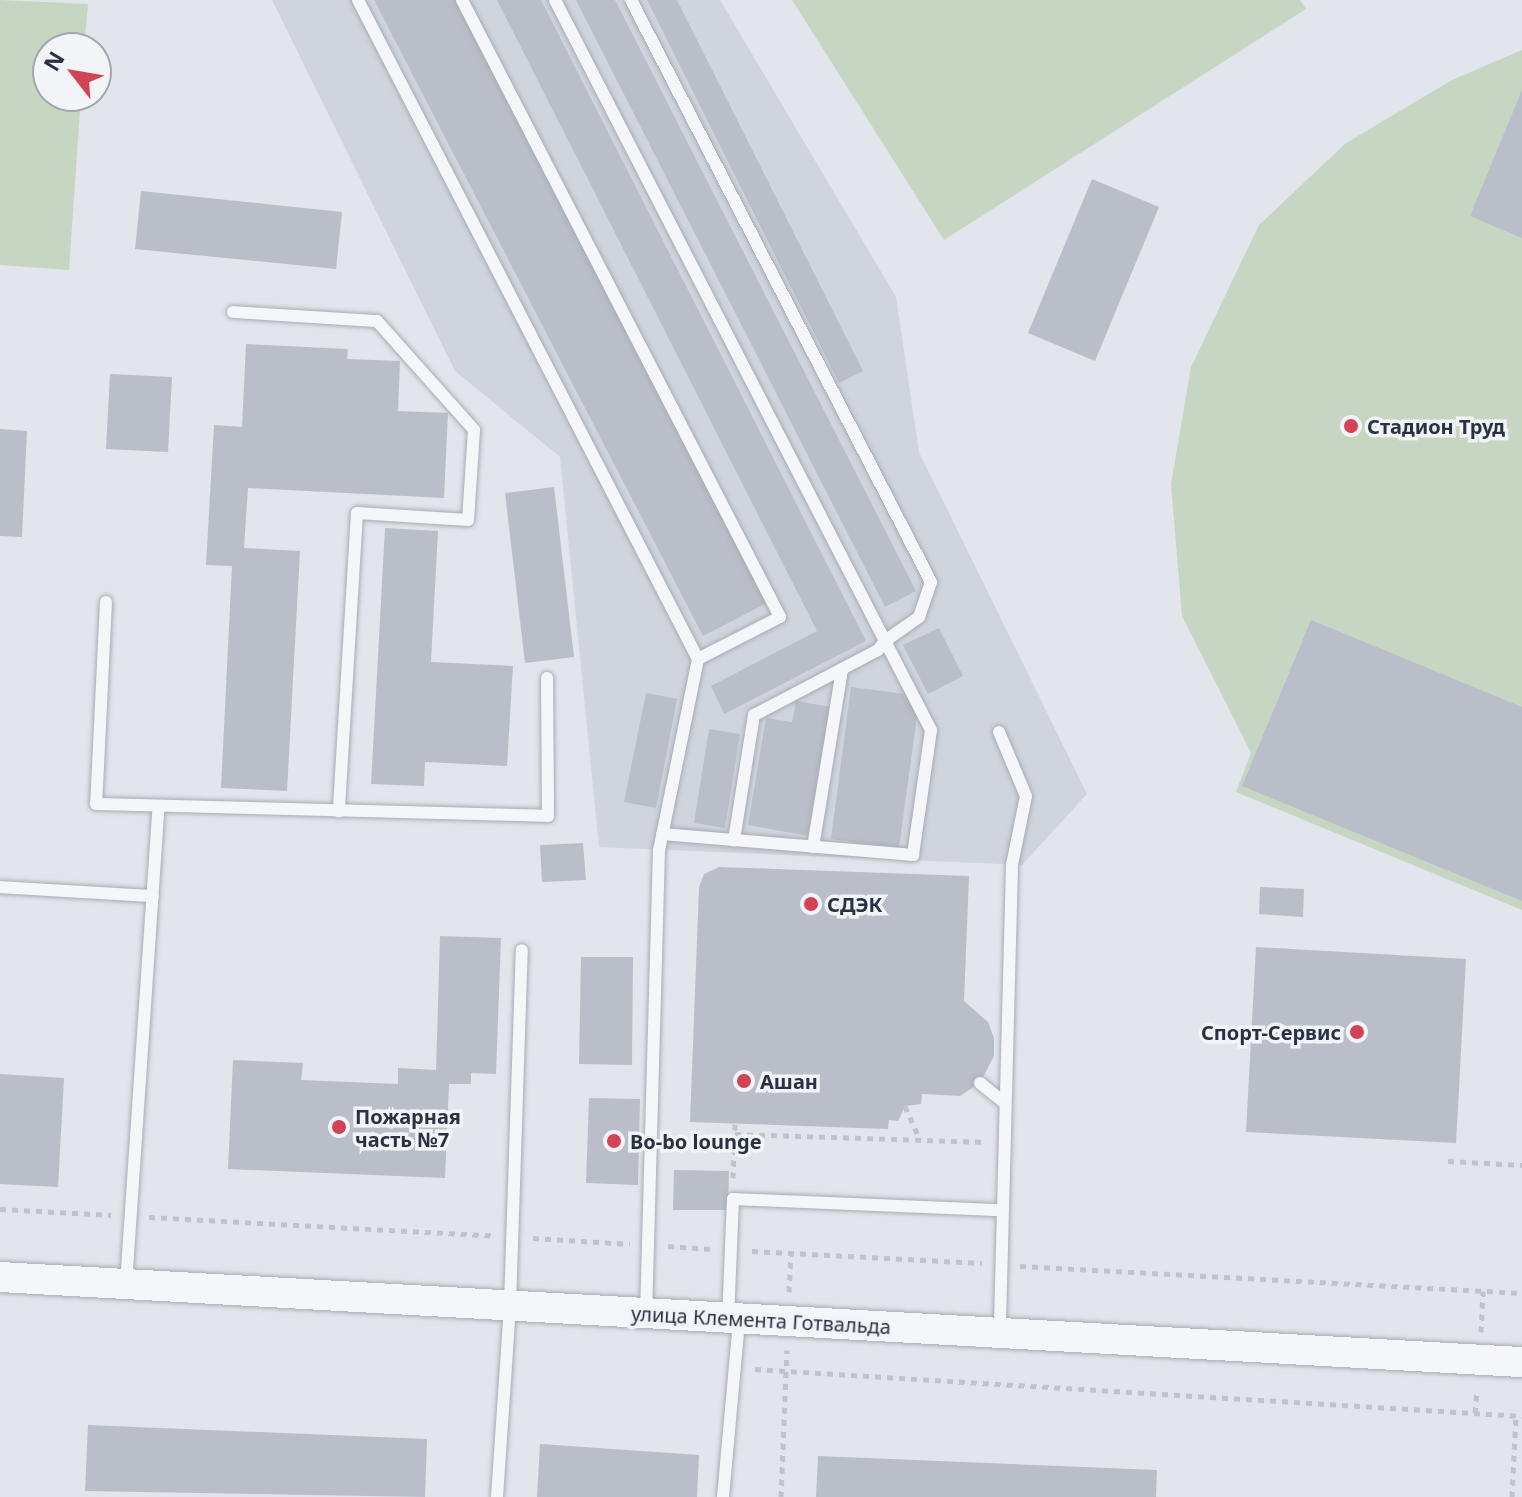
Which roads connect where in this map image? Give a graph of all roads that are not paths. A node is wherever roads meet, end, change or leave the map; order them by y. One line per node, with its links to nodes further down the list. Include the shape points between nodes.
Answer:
1 (358, 0): 8 (lane)
2 (462, 0): 8 (lane, via 780,617)
3 (555, 0): 7 (lane)
4 (631, 0): 7 (lane, via 931,582 919,617)
5 (233, 312): 13 (lane, via 377,321 474,430 468,520 357,513)
6 (106, 602): 12 (lane, via 96,804)
7 (885, 641): 9 (lane); 16 (lane, via 931,730 913,855)
8 (698, 659): 14 (lane)
9 (842, 669): 15 (lane, via 754,715); 16 (lane)
10 (547, 678): 13 (lane, via 548,816)
11 (999, 732): 21 (lane, via 1026,796 1012,865)
12 (159, 806): 13 (lane); 18 (lane)
13 (339, 811)
14 (662, 834): 15 (lane); 26 (lane)
15 (734, 840): 16 (lane)
16 (813, 847)
17 (0, 887): 18 (lane)
18 (153, 896): 24 (lane)
19 (522, 950): 25 (lane)
20 (980, 1083): 21 (lane)
21 (1005, 1103): 22 (lane)
22 (1001, 1210): 27 (lane, via 733,1199); 28 (lane)
23 (0, 1277): 24 (street, улица Клемента Готвальда)
24 (126, 1284): 25 (street, улица Клемента Готвальда)
25 (510, 1305): 26 (street, улица Клемента Готвальда); 30 (lane)
26 (646, 1314): 27 (street, улица Клемента Готвальда)
27 (733, 1320): 28 (street, улица Клемента Готвальда); 31 (lane)
28 (1000, 1333): 29 (street, улица Клемента Готвальда)
29 (1522, 1362)
30 (497, 1497)
31 (723, 1497)

